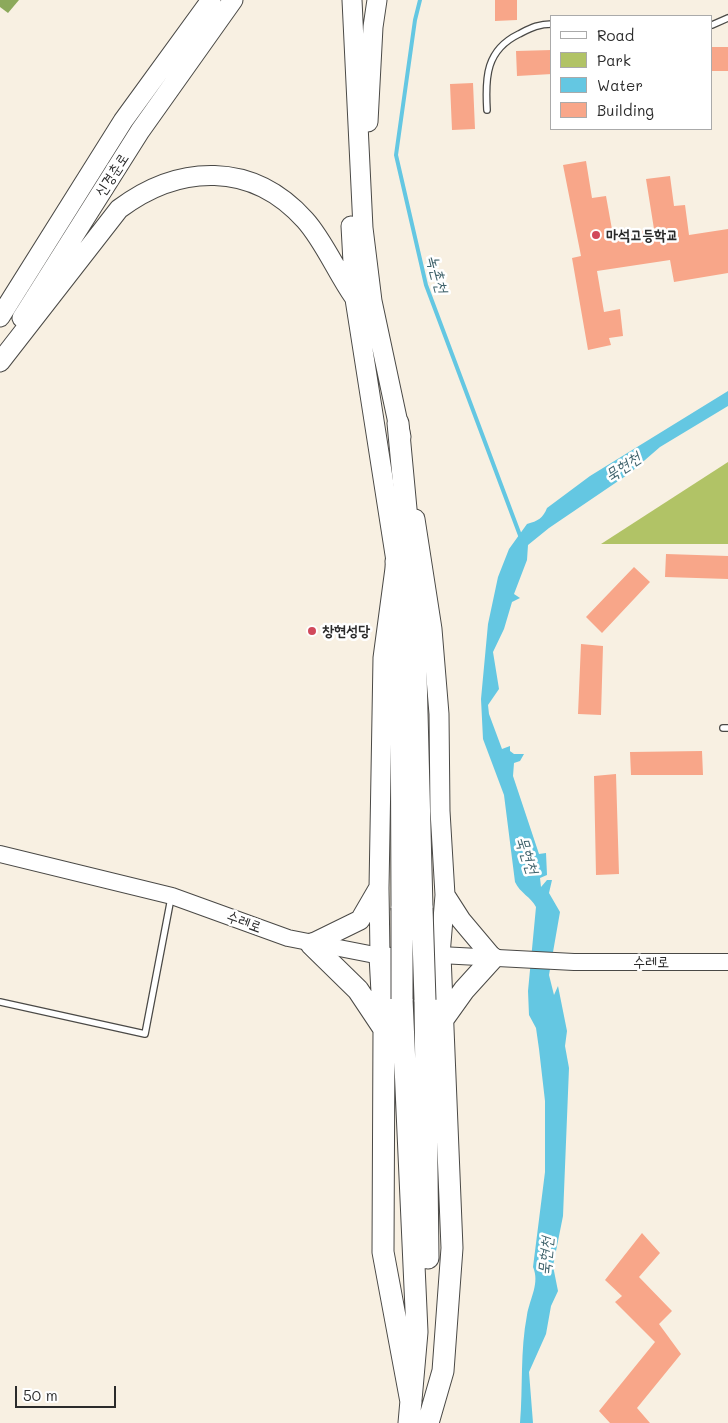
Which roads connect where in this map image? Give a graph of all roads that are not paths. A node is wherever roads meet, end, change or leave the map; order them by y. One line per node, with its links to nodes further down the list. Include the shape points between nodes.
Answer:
1 (211, 0): 12 (highway, 신경춘로, via 122,122)
2 (233, 0): 13 (highway, 신경춘로, via 130,147)
3 (339, 0): 11 (highway)
4 (352, 0): 10 (highway)
5 (378, 0): 10 (highway, via 373,26)
6 (728, 18): 8 (lane)
7 (550, 24): 9 (lane, via 538,24 503,42 491,63 486,83)
8 (713, 25)
9 (487, 110)
10 (363, 228): 15 (highway, via 372,302)
11 (355, 299): 14 (highway, via 321,242 289,204 269,190 246,181 220,175 191,176 164,182 119,209); 16 (highway)
12 (0, 317)
13 (0, 356)
14 (0, 362)
15 (398, 423): 19 (highway, via 432,629); 21 (highway, via 414,595)
16 (396, 561): 18 (highway, via 383,658); 21 (highway)
17 (0, 854): 20 (main road, 수레로)
18 (379, 888): 22 (highway, via 360,920); 24 (highway)
19 (445, 894): 23 (highway); 25 (highway, via 460,920)
20 (172, 896): 22 (main road, 수레로); 27 (lane, via 145,1034)
21 (412, 908): 30 (highway, bridge, via 402,999 417,1332); 31 (highway, bridge, via 425,1000 430,1378)
22 (311, 944): 24 (main road, 수레로); 29 (highway, via 358,990)
23 (440, 955): 24 (main road, 수레로); 25 (main road, 수레로); 28 (highway)
24 (380, 956): 29 (highway)
25 (494, 958): 26 (main road, 수레로); 28 (highway, via 464,990)
26 (726, 964)
27 (0, 1002)
28 (444, 1018): 31 (highway, via 452,1248 443,1371)
29 (384, 1029): 30 (highway, via 383,1252)
30 (410, 1413)
31 (427, 1423)

